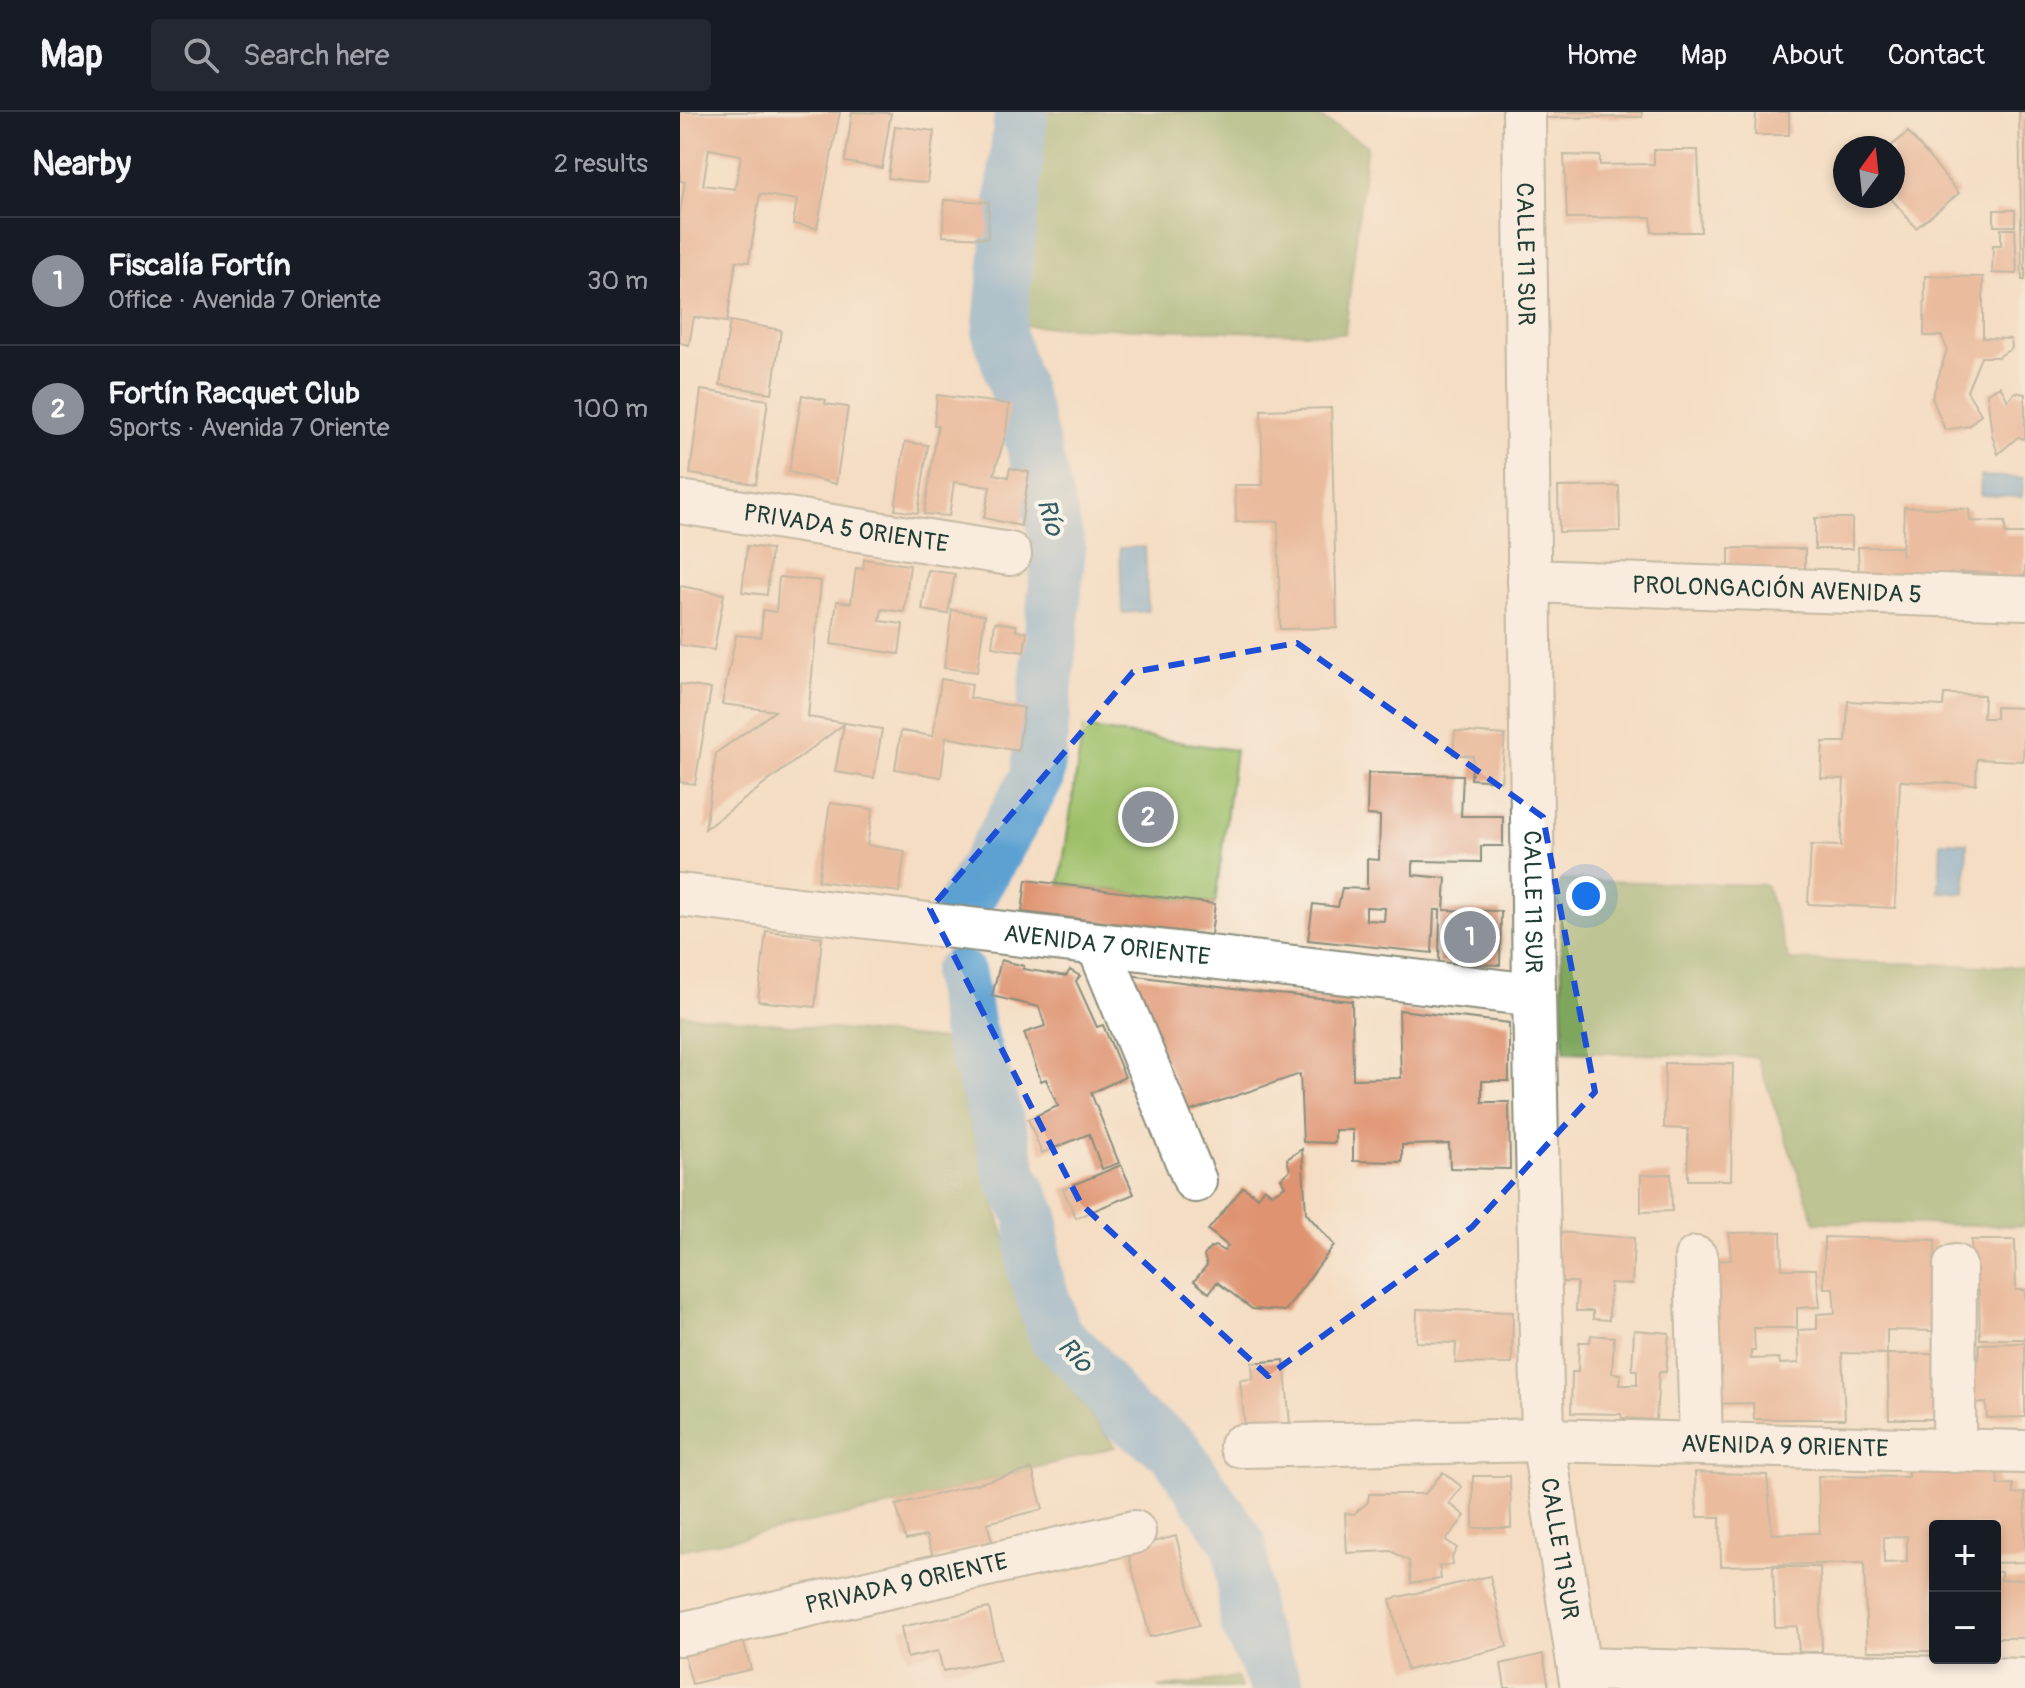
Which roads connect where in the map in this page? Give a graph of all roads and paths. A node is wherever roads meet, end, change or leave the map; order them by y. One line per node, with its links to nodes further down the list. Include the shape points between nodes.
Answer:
1 (1524, 112): 4 (street, CALLE 11 SUR)
2 (680, 502): 3 (street, PRIVADA 5 ORIENTE)
3 (1010, 554)
4 (1529, 581): 5 (street, PROLONGACIÓN AVENIDA 5); 8 (street, CALLE 11 SUR)
5 (2025, 598)
6 (680, 895): 7 (street, AVENIDA 7 ORIENTE)
7 (1098, 945): 8 (street, AVENIDA 7 ORIENTE); 9 (street)
8 (1534, 995): 12 (street, CALLE 11 SUR)
9 (1195, 1181)
10 (1696, 1258): 13 (street)
11 (1955, 1266): 15 (street)
12 (1543, 1440): 13 (street, AVENIDA 9 ORIENTE); 14 (street); 19 (street, CALLE 11 SUR)
13 (1701, 1443): 15 (street, AVENIDA 9 ORIENTE)
14 (1241, 1446)
15 (1954, 1451): 16 (street, AVENIDA 9 ORIENTE)
16 (2025, 1452)
17 (1134, 1532): 18 (street, PRIVADA 9 ORIENTE)
18 (680, 1634)
19 (1580, 1678): 20 (street)
20 (2025, 1680)

